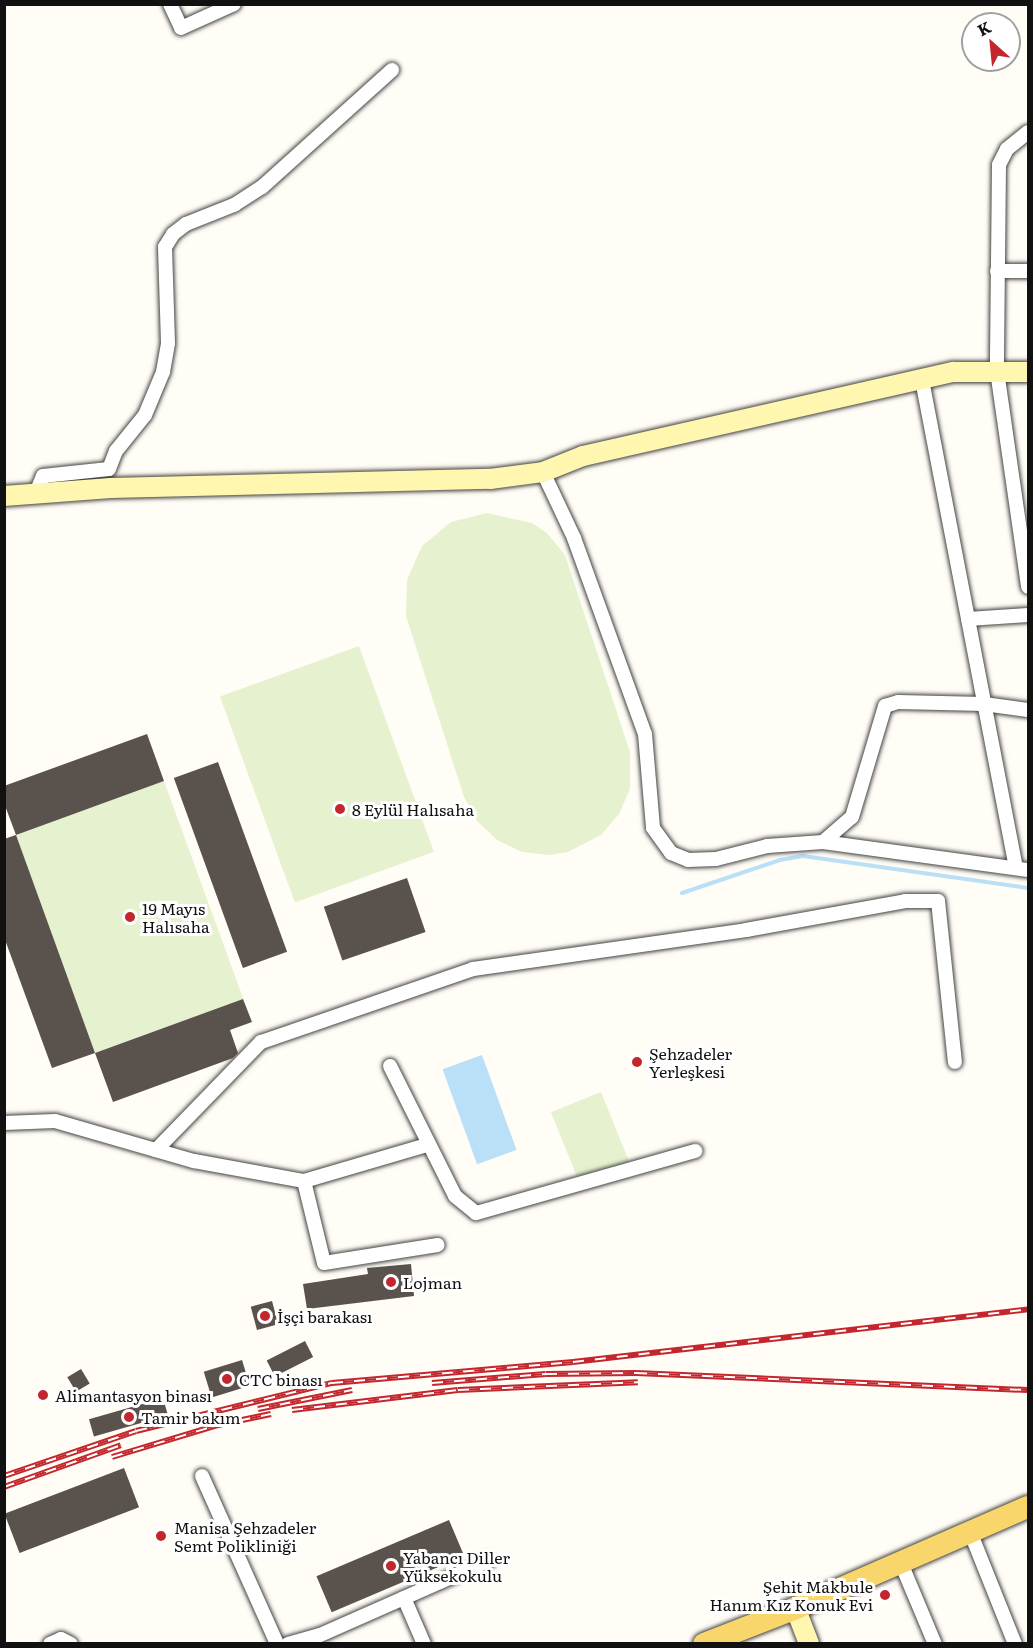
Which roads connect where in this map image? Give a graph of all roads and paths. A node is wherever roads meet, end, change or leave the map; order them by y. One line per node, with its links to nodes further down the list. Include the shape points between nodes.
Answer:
1 (170, 4): 2 (street, via 181,28)
2 (234, 4)
3 (392, 70): 11 (street, via 262,187 234,206 186,224 173,234 165,247 168,343 163,372 145,415 116,451 109,469 43,476)
4 (1029, 132): 5 (street, via 1007,149 999,165)
5 (997, 271): 6 (street); 7 (street)
6 (1029, 271)
7 (997, 371): 8 (street); 9 (street, via 954,372); 13 (street)
8 (1029, 372)
9 (922, 380): 10 (street, via 583,456); 15 (street)
10 (543, 472): 11 (street, via 490,479); 18 (street, via 574,538 645,734 653,828 671,853 688,860 716,859 767,846)
11 (36, 493): 12 (street)
12 (4, 496)
13 (1029, 587)
14 (1029, 615): 15 (street)
15 (968, 619): 16 (street)
16 (984, 704): 17 (street); 18 (street, via 898,702 885,706 852,817); 19 (street)
17 (1029, 710)
18 (823, 842): 19 (street)
19 (1022, 869)
20 (954, 1062): 24 (street, via 938,901 904,902 746,930 473,969 261,1042)
21 (390, 1066): 23 (street)
22 (4, 1123): 24 (street, via 55,1121)
23 (427, 1145): 25 (street, via 455,1196 476,1213); 26 (street)
24 (156, 1150): 26 (street)
25 (695, 1151)
26 (304, 1181): 27 (street, via 324,1263)
27 (438, 1245)
28 (202, 1476): 39 (street)
29 (1029, 1507): 42 (main road)
30 (1029, 1519): 31 (main road)
31 (973, 1539): 33 (main road); 46 (street)
32 (488, 1561): 34 (street)
33 (903, 1568): 35 (main road); 45 (street)
34 (404, 1598): 36 (street); 41 (street)
35 (798, 1615): 43 (main road); 44 (street)
36 (322, 1639): 40 (street)
37 (50, 1644): 38 (street, via 61,1639)
38 (71, 1644)
39 (277, 1644)
40 (288, 1644)
41 (424, 1644)
42 (704, 1644)
43 (721, 1644)
44 (809, 1644)
45 (934, 1644)
46 (1015, 1644)

